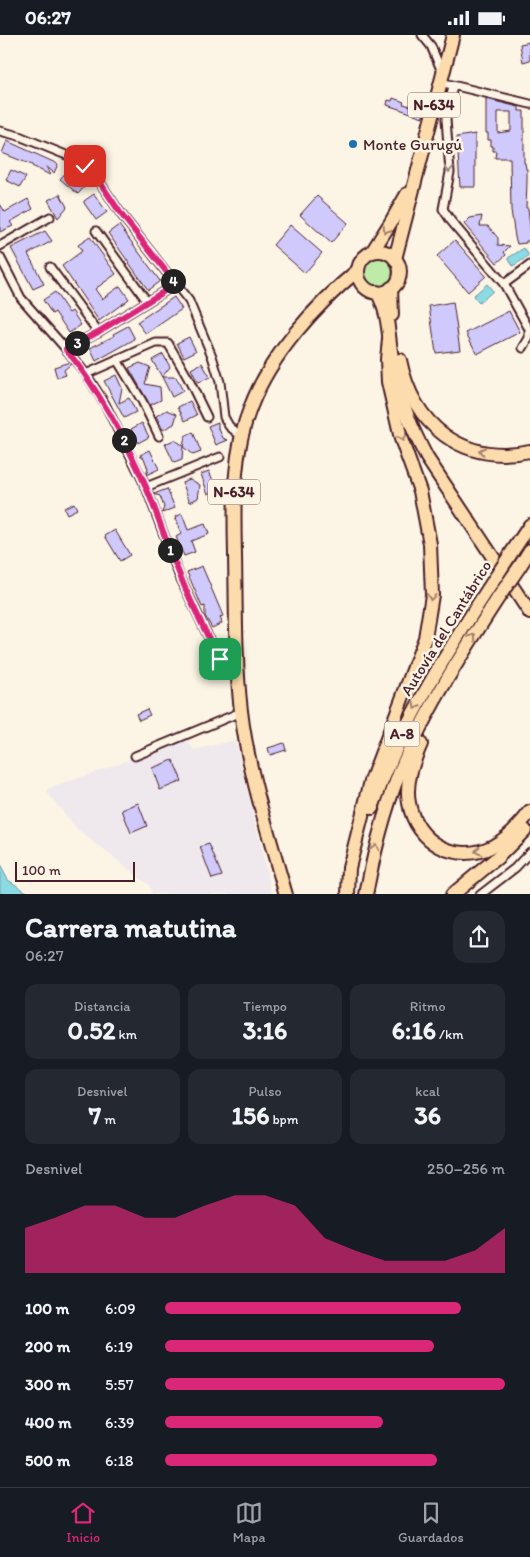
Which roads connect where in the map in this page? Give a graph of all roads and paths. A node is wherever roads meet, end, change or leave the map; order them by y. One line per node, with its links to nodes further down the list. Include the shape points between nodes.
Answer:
1 (422, 35): 3 (street)
2 (453, 35): 3 (highway, N-634)
3 (445, 80): 4 (street); 6 (highway, N-634); 17 (street, one-way to 17, via 450,172 443,209)
4 (530, 104)
5 (0, 131): 16 (street, via 71,157 85,166)
6 (416, 176): 10 (highway, N-634, one-way to 10); 12 (highway, N-634)
7 (50, 217): 9 (street)
8 (96, 231): 22 (street)
9 (0, 246)
10 (372, 252): 12 (highway, via 384,251); 15 (highway, N-634, via 362,259)
11 (0, 257): 26 (street, via 22,299)
12 (395, 259): 19 (highway, N-634, via 399,278)
13 (530, 265): 17 (street)
14 (50, 267): 24 (street)
15 (358, 270): 18 (highway); 21 (highway, N-634)
16 (176, 284): 22 (street); 33 (street, via 189,301 212,356 220,382 224,417)
17 (504, 284): 27 (street, via 529,329)
18 (365, 287): 20 (highway); 21 (highway, N-634, via 349,287)
19 (391, 288): 20 (highway); 23 (highway)
20 (377, 292): 25 (highway, via 384,304)
21 (327, 299): 33 (highway, N-634, via 268,373 251,406)
22 (147, 301): 24 (street)
23 (392, 322): 29 (highway); 34 (highway, one-way to 23, via 511,454 483,452 452,441 438,431 412,395 401,365)
24 (98, 332): 26 (street)
25 (389, 339): 29 (highway); 48 (highway, one-way to 48, via 388,382 401,439 420,491 430,544 432,595 425,639 371,781 349,868)
26 (66, 349): 30 (street)
27 (524, 349)
28 (117, 360): 30 (street); 31 (street, via 156,343 168,343); 32 (street)
29 (395, 373): 39 (highway, via 405,412 427,458)
30 (86, 374): 36 (street, via 106,404)
31 (207, 417)
32 (159, 436)
33 (241, 436): 41 (highway, N-634, via 234,497)
34 (530, 451)
35 (220, 457): 36 (street)
36 (146, 487): 41 (street, via 179,575 214,649)
37 (530, 525): 49 (highway, Autovía del Cantábrico / A-8, one-way to 49, bridge, via 425,689 393,753 366,827)
38 (530, 550): 40 (highway, Autovía del Cantábrico / A-8, one-way to 38, bridge)
39 (530, 613)
40 (462, 654): 44 (highway, one-way to 40, via 500,842 463,853 446,850 431,842 412,817 408,789 413,765); 50 (highway, Autovía del Cantábrico / A-8, one-way to 40, via 376,840 408,753)
41 (238, 676): 42 (highway, N-634)
42 (241, 712): 43 (street); 47 (highway, N-634, via 254,780)
43 (135, 756)
44 (530, 812)
45 (530, 822): 51 (highway, via 507,849)
46 (530, 852): 52 (street)
47 (286, 894)
48 (350, 894)
49 (350, 894)
50 (366, 894)
51 (453, 894)
52 (481, 894)

